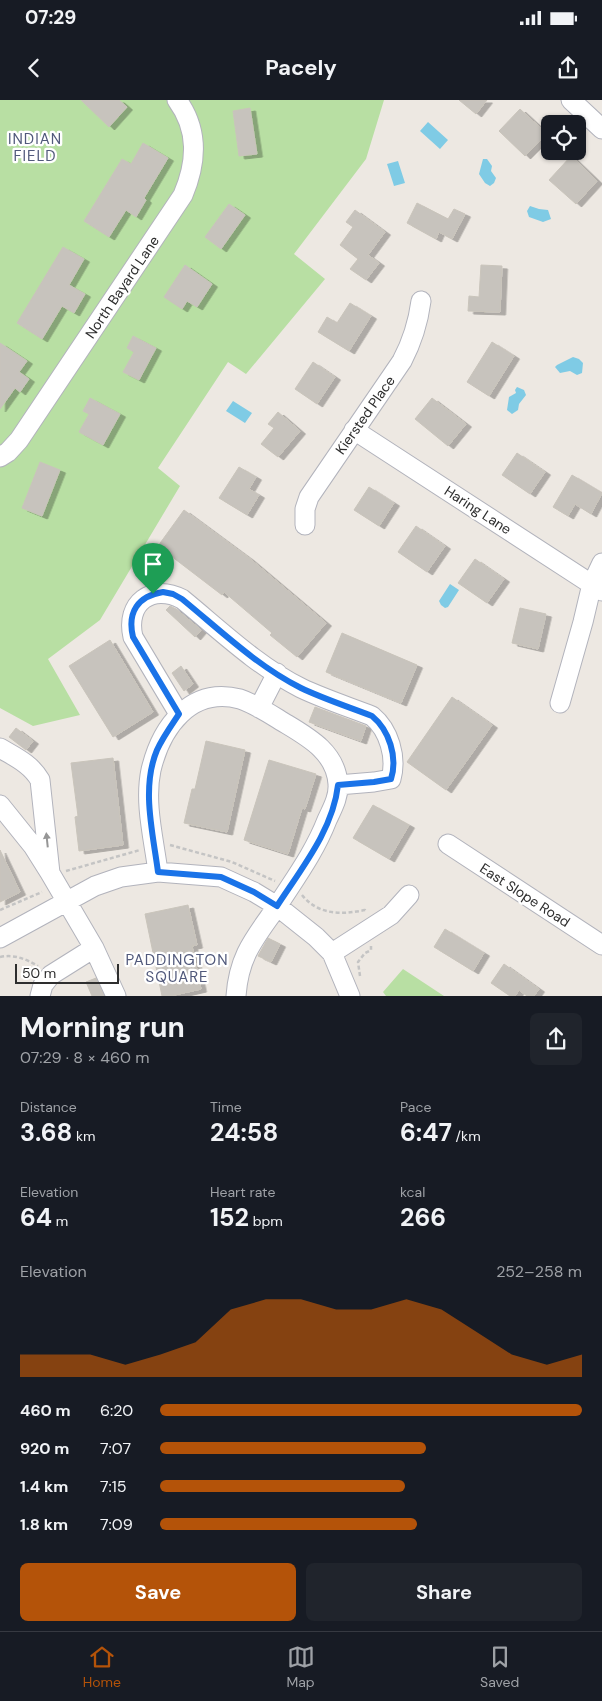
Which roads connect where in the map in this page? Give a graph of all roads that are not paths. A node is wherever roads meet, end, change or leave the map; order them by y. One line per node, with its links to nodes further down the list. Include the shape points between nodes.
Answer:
1 (178, 100): 6 (street, North Bayard Lane, via 194,142 191,177 184,195 19,440)
2 (571, 100): 3 (street)
3 (602, 129)
4 (421, 301): 5 (street, Kiersted Place, via 412,343)
5 (354, 430): 7 (street, Kiersted Place, via 309,497); 9 (street, Haring Lane)
6 (0, 457)
7 (304, 525)
8 (602, 563): 9 (street)
9 (597, 587): 11 (street)
10 (277, 673): 12 (street); 13 (street, via 182,599 163,592 153,594 136,606 130,626 133,637); 15 (street, via 302,688 372,716 386,733 393,765 391,779)
11 (560, 703)
12 (259, 708): 13 (street, via 240,699 214,697 200,700); 15 (street, via 314,740 329,756)
13 (179, 714): 18 (street, via 156,752 151,772 149,799)
14 (0, 748): 19 (street, one-way to 14, via 40,780 28,765)
15 (338, 785): 22 (street, via 337,798 320,838)
16 (0, 806): 19 (street, via 33,846)
17 (448, 844): 24 (street, East Slope Road)
18 (158, 872): 21 (street, via 121,877 95,886); 22 (street, via 221,877)
19 (50, 873): 21 (street)
20 (409, 895): 26 (street, via 391,915)
21 (66, 902): 23 (street); 25 (street)
22 (277, 906): 26 (street); 29 (street, via 248,948 239,971)
23 (0, 938)
24 (602, 945)
25 (94, 948): 27 (street, via 52,976 43,985); 28 (street)
26 (332, 953): 30 (street)
27 (40, 996)
28 (116, 996)
29 (236, 996)
30 (350, 996)

